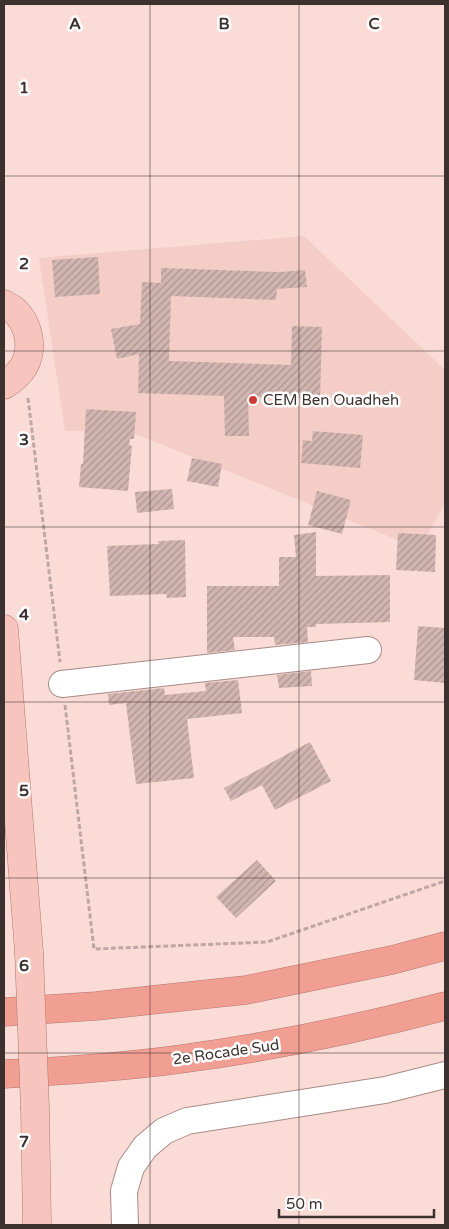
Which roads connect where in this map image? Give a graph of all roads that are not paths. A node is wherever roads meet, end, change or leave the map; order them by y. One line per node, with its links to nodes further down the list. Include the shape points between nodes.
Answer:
1 (4, 304): 2 (main road, via 14,310 23,322 29,351 24,366)
2 (4, 385)
3 (4, 629): 11 (main road, bridge, via 29,952)
4 (368, 650): 5 (street)
5 (62, 684)
6 (445, 946): 8 (highway, via 246,990)
7 (445, 1006): 9 (highway, 2e Rocade Sud, via 288,1042 180,1059)
8 (4, 1012)
9 (4, 1074)
10 (445, 1074): 12 (street, via 384,1090 187,1121 164,1131 145,1147 132,1167 124,1191)
11 (37, 1225)
12 (125, 1225)

